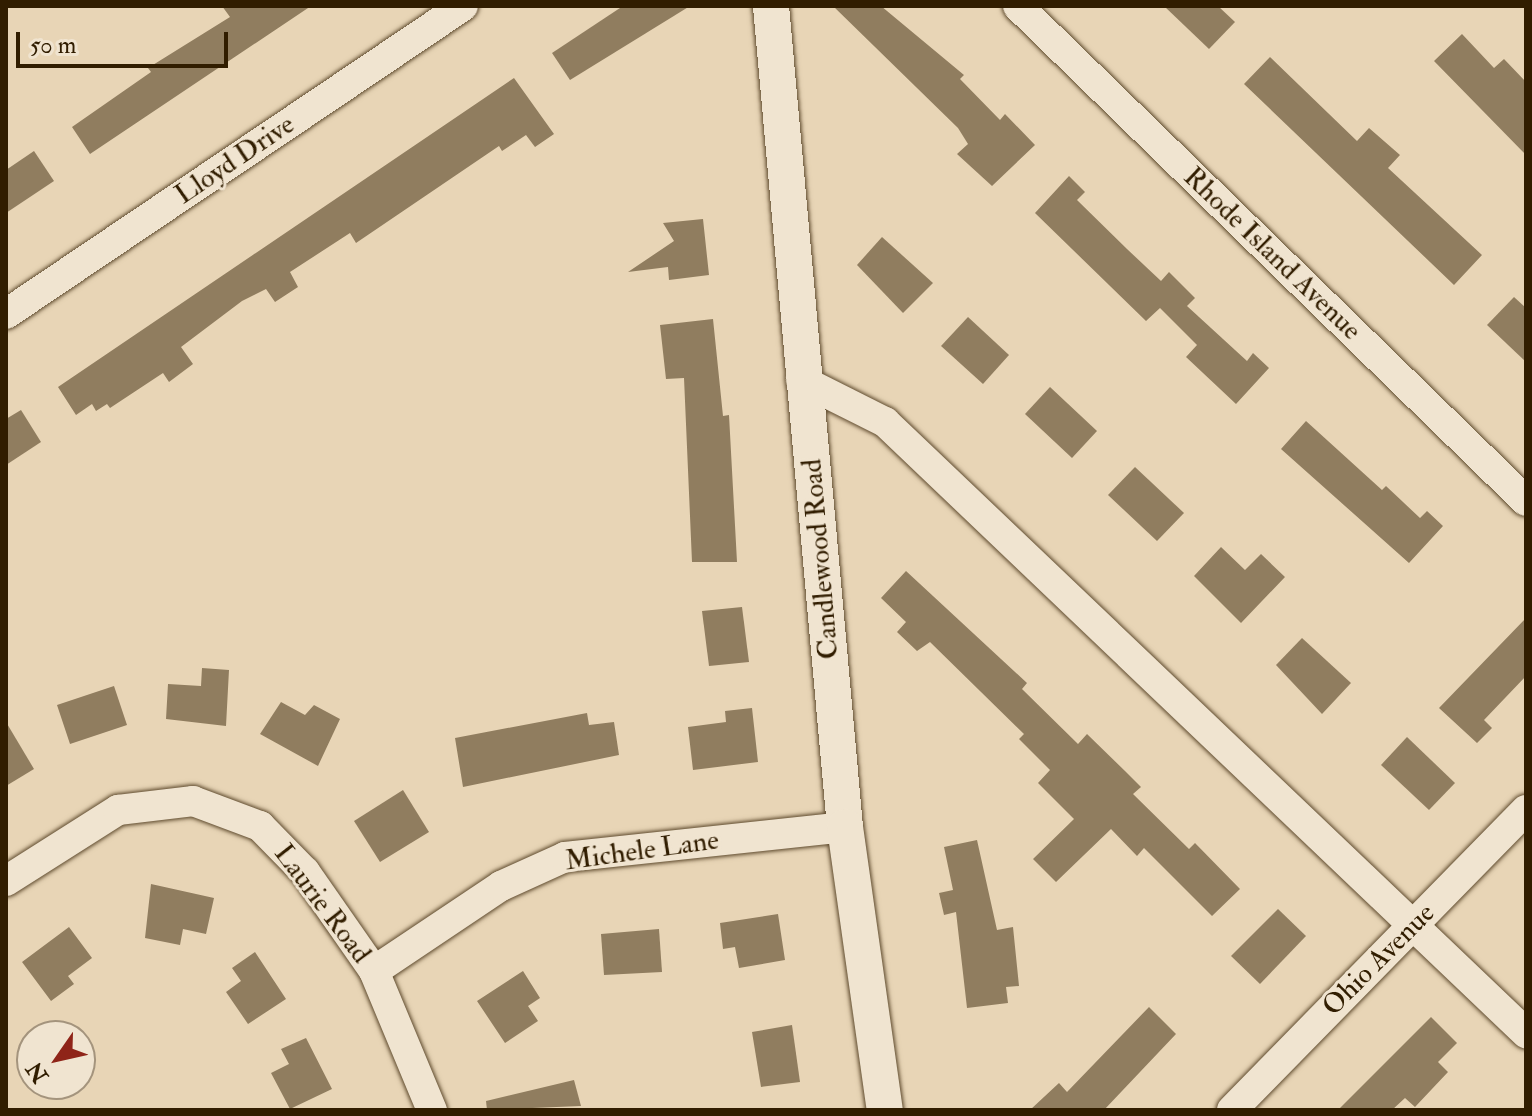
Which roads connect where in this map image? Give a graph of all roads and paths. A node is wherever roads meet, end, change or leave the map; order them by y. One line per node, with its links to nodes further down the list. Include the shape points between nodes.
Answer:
1 (463, 6): 4 (street, Lloyd Drive)
2 (771, 6): 5 (street, Candlewood Road)
3 (1018, 6): 6 (street, Rhode Island Avenue)
4 (6, 314)
5 (801, 380): 8 (street, Candlewood Road, via 819,505); 10 (street, via 885,422)
6 (1526, 501)
7 (1526, 810): 10 (street, Ohio Avenue)
8 (845, 827): 11 (street, Michele Lane, via 565,857 501,886); 14 (street, Candlewood Road)
9 (6, 881): 11 (street, Laurie Road, via 118,810 193,801 260,826 305,872)
10 (1414, 924): 12 (street); 15 (street, Ohio Avenue)
11 (374, 971): 13 (street, Laurie Road)
12 (1526, 1033)
13 (432, 1110)
14 (885, 1110)
15 (1232, 1110)

